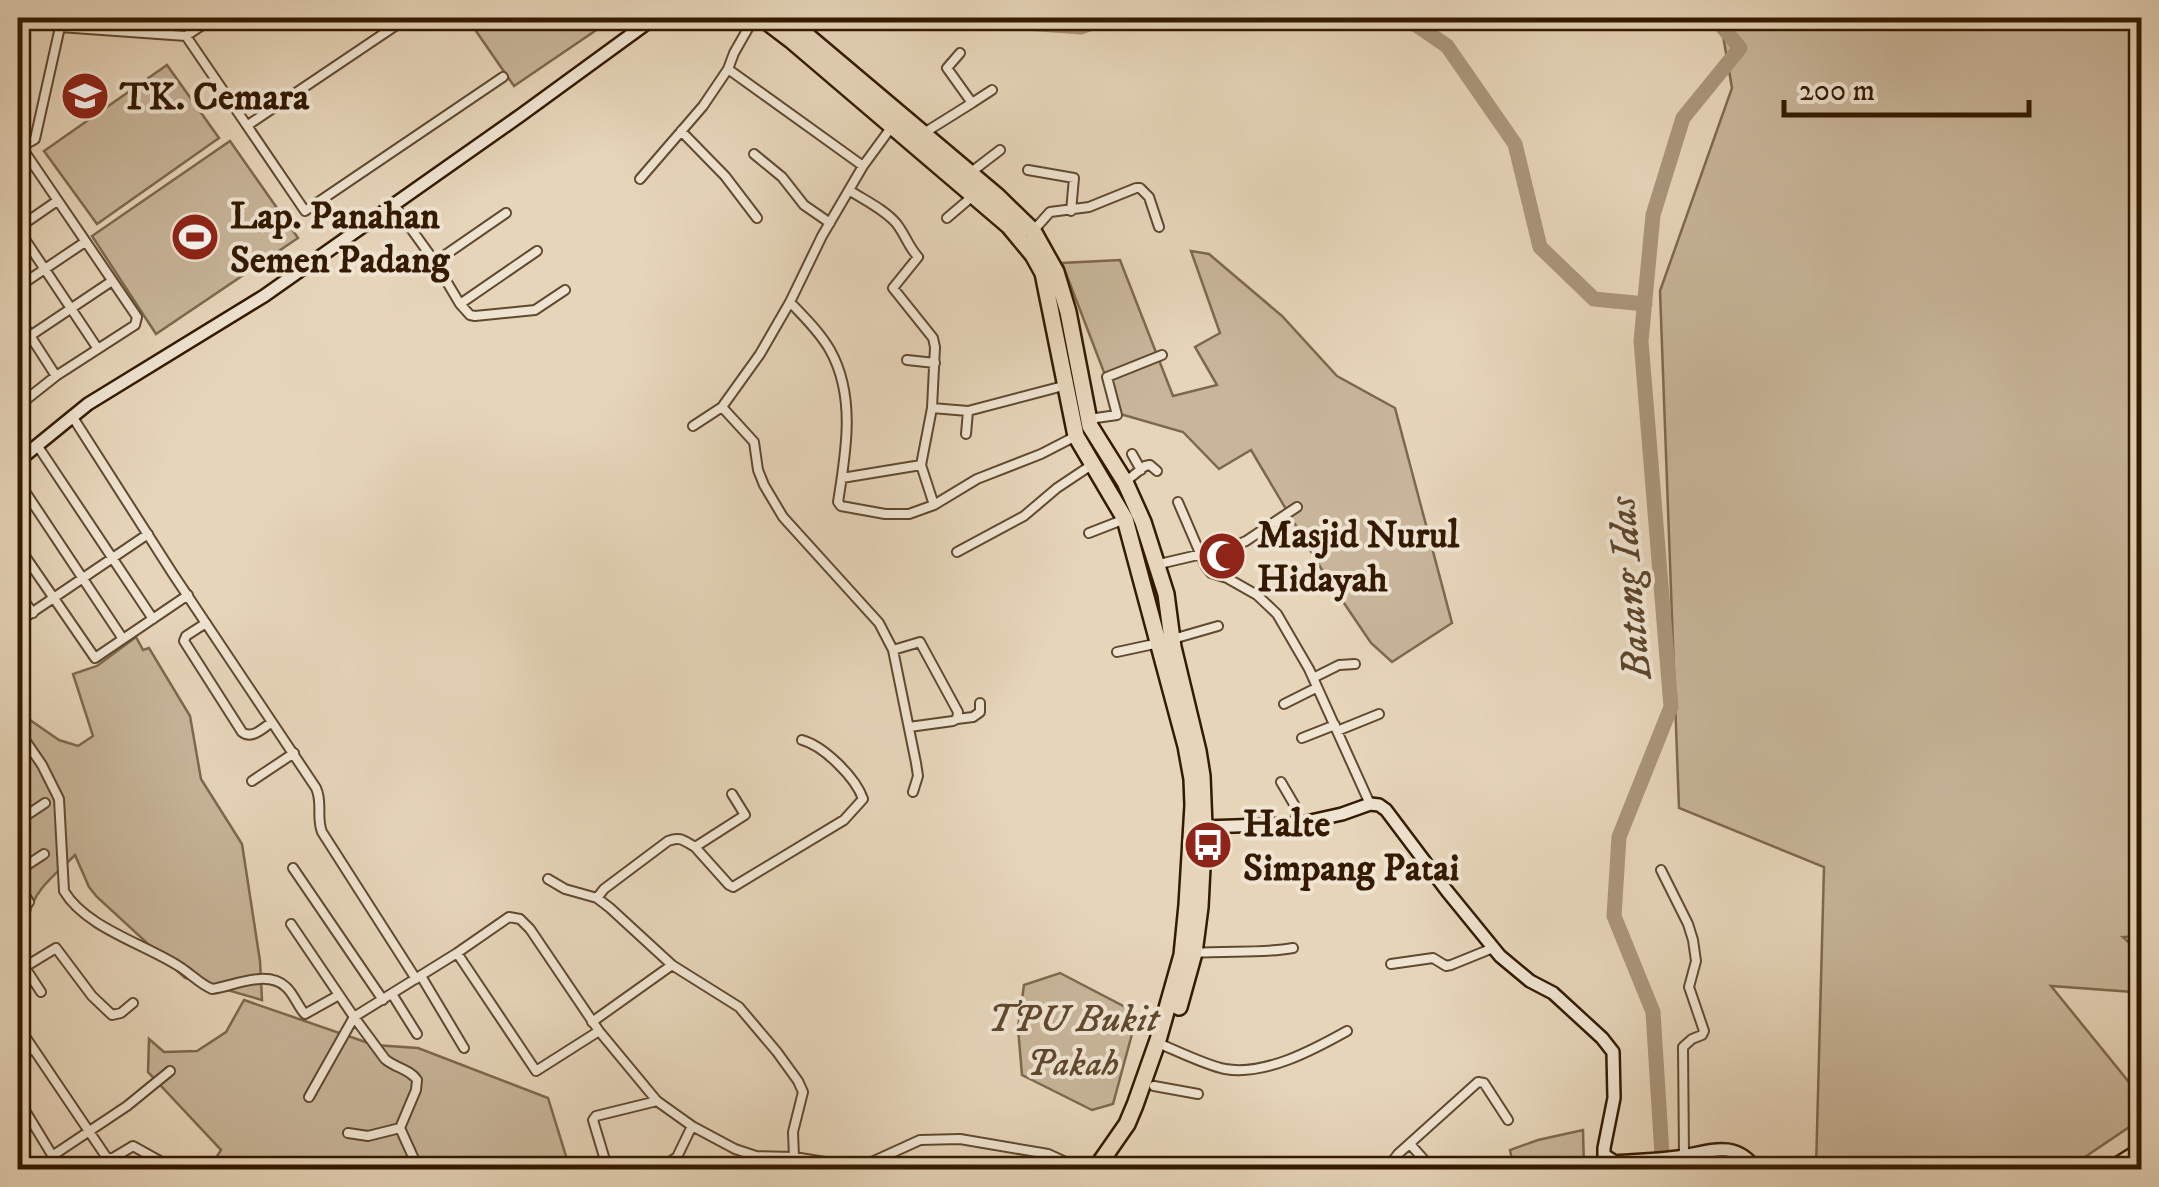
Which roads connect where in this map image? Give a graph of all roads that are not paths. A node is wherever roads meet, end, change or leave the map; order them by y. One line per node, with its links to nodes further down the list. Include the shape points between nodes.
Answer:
1 (213, 18): 7 (street)
2 (406, 18): 14 (street)
3 (654, 18): 28 (street)
4 (758, 18): 9 (street); 13 (highway)
5 (786, 18): 13 (highway)
6 (57, 22): 7 (street); 17 (street, via 35,139)
7 (186, 36): 14 (street)
8 (960, 53): 12 (street, via 947,68)
9 (728, 68): 15 (street); 21 (street)
10 (503, 77): 14 (street, via 309,211)
11 (992, 90): 12 (street)
12 (972, 102): 16 (street)
13 (897, 121): 16 (highway); 21 (street); 26 (highway)
14 (248, 125)
15 (681, 132): 24 (street); 31 (street)
16 (924, 133): 23 (highway)
17 (22, 148): 20 (street); 27 (street)
18 (1000, 150): 23 (street)
19 (754, 154): 33 (street)
20 (18, 162)
21 (863, 166): 25 (street)
22 (1028, 170): 29 (street, via 1074,178)
23 (970, 173): 36 (highway)
24 (640, 179)
25 (849, 190): 33 (street); 53 (street, via 891,218 918,257 892,288 933,338)
26 (974, 196): 32 (street); 55 (highway, via 1009,226 1040,268)
27 (57, 200): 35 (street); 37 (street)
28 (394, 205): 39 (street); 60 (street)
29 (1071, 210): 34 (street, via 1140,188); 36 (street, via 1050,212)
30 (506, 213): 39 (street)
31 (757, 218)
32 (947, 218)
33 (830, 223): 44 (street)
34 (1159, 227)
35 (18, 228): 40 (street)
36 (1033, 231): 61 (highway, via 1068,312)
37 (85, 242): 40 (street); 41 (street)
38 (538, 251): 45 (street)
39 (435, 262): 45 (street)
40 (45, 269): 42 (street); 46 (street)
41 (112, 281): 46 (street); 50 (street, via 137,321)
42 (18, 287)
43 (565, 290): 45 (street, via 534,310 475,316)
44 (790, 302): 57 (street); 72 (street, via 838,368 847,421)
45 (460, 304)
46 (70, 308): 48 (street); 50 (street)
47 (18, 318): 48 (street)
48 (30, 336): 49 (street); 54 (street)
49 (18, 344)
50 (98, 348): 54 (street)
51 (1162, 356): 61 (street, via 1107,376 1117,415)
52 (907, 360): 53 (street)
53 (935, 363): 58 (street)
54 (56, 376): 56 (street)
55 (1067, 385): 59 (street); 64 (highway)
56 (18, 406)
57 (722, 407): 62 (street); 97 (street, via 754,442 770,497 879,623)
58 (932, 408): 59 (street); 69 (street)
59 (968, 411): 63 (street)
60 (72, 416): 65 (street); 80 (street)
61 (1089, 419): 74 (highway)
62 (693, 426)
63 (966, 434)
64 (1076, 436): 68 (highway); 76 (street)
65 (36, 446): 67 (street); 84 (street)
66 (1132, 454): 70 (street)
67 (18, 461)
68 (1093, 464): 78 (highway); 82 (street, via 1024,516)
69 (920, 465): 72 (street); 76 (street)
70 (1141, 470): 71 (street); 74 (street)
71 (1157, 471)
72 (842, 478): 76 (street, via 840,506 909,514)
73 (18, 481): 86 (street)
74 (1125, 482): 85 (highway)
75 (1178, 502): 83 (street)
76 (934, 505)
77 (1297, 507): 83 (street, via 1246,541)
78 (1125, 518): 79 (street); 96 (highway)
79 (1088, 533)
80 (148, 534): 84 (street); 88 (street)
81 (18, 546): 89 (street)
82 (957, 552)
83 (1201, 554): 85 (street); 100 (street, via 1210,573 1243,586 1277,614)
84 (113, 558): 86 (street); 91 (street)
85 (1155, 565): 96 (highway, via 1166,594)
86 (82, 578): 89 (street); 95 (street)
87 (18, 593): 90 (street)
88 (188, 596): 91 (street); 93 (street)
89 (52, 598): 90 (street); 95 (street, via 94,658)
90 (33, 613): 92 (street)
91 (153, 619): 95 (street)
92 (18, 622)
93 (206, 624): 105 (street); 105 (street, via 184,641 242,732 252,735)
94 (1218, 626): 96 (street)
95 (124, 639)
96 (1165, 641): 98 (street); 120 (highway, via 1198,751); 130 (highway, via 1192,779)
97 (894, 650): 104 (street, via 920,642); 106 (street)
98 (1117, 652)
99 (1354, 664): 100 (street, via 1339,665)
100 (1315, 683): 102 (street); 107 (street)
101 (980, 703): 104 (street, via 976,716)
102 (1284, 704)
103 (1379, 714): 107 (street)
104 (957, 719): 106 (street)
105 (272, 722): 111 (street)
106 (909, 727): 114 (street, via 918,776)
107 (1336, 728): 109 (street); 117 (street)
108 (18, 730): 142 (street, via 58,799 64,891 90,919 212,989 256,979 284,984 305,1014)
109 (1302, 738)
110 (802, 740): 121 (street, via 846,772 863,794 844,820 733,887)
111 (294, 752): 112 (street); 140 (street, via 319,795 322,832)
112 (252, 781)
113 (1280, 782): 119 (street)
114 (913, 792)
115 (732, 794): 121 (street, via 744,815)
116 (45, 803): 118 (street)
117 (1370, 804): 119 (street); 133 (street, via 1395,820)
118 (18, 820)
119 (1297, 824): 120 (street)
120 (1204, 827): 130 (highway)
121 (695, 847): 128 (street, via 668,841)
122 (44, 854): 125 (street)
123 (292, 868): 144 (street)
124 (1661, 870): 172 (street, via 1693,940 1689,987 1704,1031 1683,1048)
125 (18, 871)
126 (548, 880): 128 (street)
127 (18, 884): 129 (street)
128 (597, 898): 138 (street)
129 (30, 902)
130 (1194, 906): 135 (highway); 175 (highway, via 1144,1082)
131 (291, 924): 142 (street)
132 (1293, 948): 135 (street)
133 (1493, 948): 137 (street, via 1446,966 1433,958); 173 (street, via 1553,993 1613,1052 1614,1098 1604,1155)
134 (457, 953): 140 (street); 147 (street, via 510,917 520,919); 149 (street, via 536,1071)
135 (1194, 953): 152 (highway)
136 (18, 957): 139 (street)
137 (1390, 964)
138 (672, 965): 147 (street); 171 (street, via 739,1007 798,1080 803,1098 792,1132)
139 (21, 969): 141 (street); 145 (street, via 56,948 112,1015)
140 (418, 978): 143 (street); 154 (street)
141 (41, 992)
142 (339, 994): 146 (street)
143 (392, 994): 144 (street); 151 (street)
144 (383, 1000): 146 (street)
145 (133, 1002)
146 (354, 1017): 159 (street); 164 (street, via 385,1059 418,1080)
147 (592, 1022): 149 (street)
148 (18, 1026): 153 (street)
149 (599, 1031): 161 (street)
150 (1347, 1031): 152 (street, via 1254,1068 1224,1069)
151 (417, 1034)
152 (1165, 1046): 157 (highway)
153 (32, 1048): 155 (street); 165 (street)
154 (464, 1048)
155 (18, 1058)
156 (170, 1071): 165 (street)
157 (1154, 1086): 158 (street); 175 (highway)
158 (1198, 1094)
159 (309, 1097)
160 (18, 1098): 170 (street)
161 (656, 1101): 163 (street); 178 (street, via 596,1116)
162 (1508, 1120): 167 (street, via 1478,1082)
163 (692, 1126): 171 (street, via 756,1156); 179 (street, via 677,1157)
164 (400, 1128): 166 (street); 177 (street)
165 (88, 1131): 170 (street); 176 (street, via 107,1158 137,1146)
166 (348, 1134)
167 (1410, 1144): 181 (street); 182 (street)
168 (2142, 1148): 185 (street)
169 (1698, 1152): 172 (street); 183 (street); 184 (street, via 1740,1152)
170 (52, 1156): 174 (street)
171 (794, 1156): 180 (street, via 850,1166 920,1140 960,1139 1048,1154)
172 (1681, 1156): 173 (street)
173 (1638, 1163)
174 (60, 1168)
175 (1108, 1169)
176 (176, 1170)
177 (422, 1170)
178 (608, 1170)
179 (658, 1170)
180 (1083, 1170)
181 (1386, 1170)
182 (1433, 1170)
183 (1700, 1170)
184 (1757, 1170)
185 (2108, 1170)

